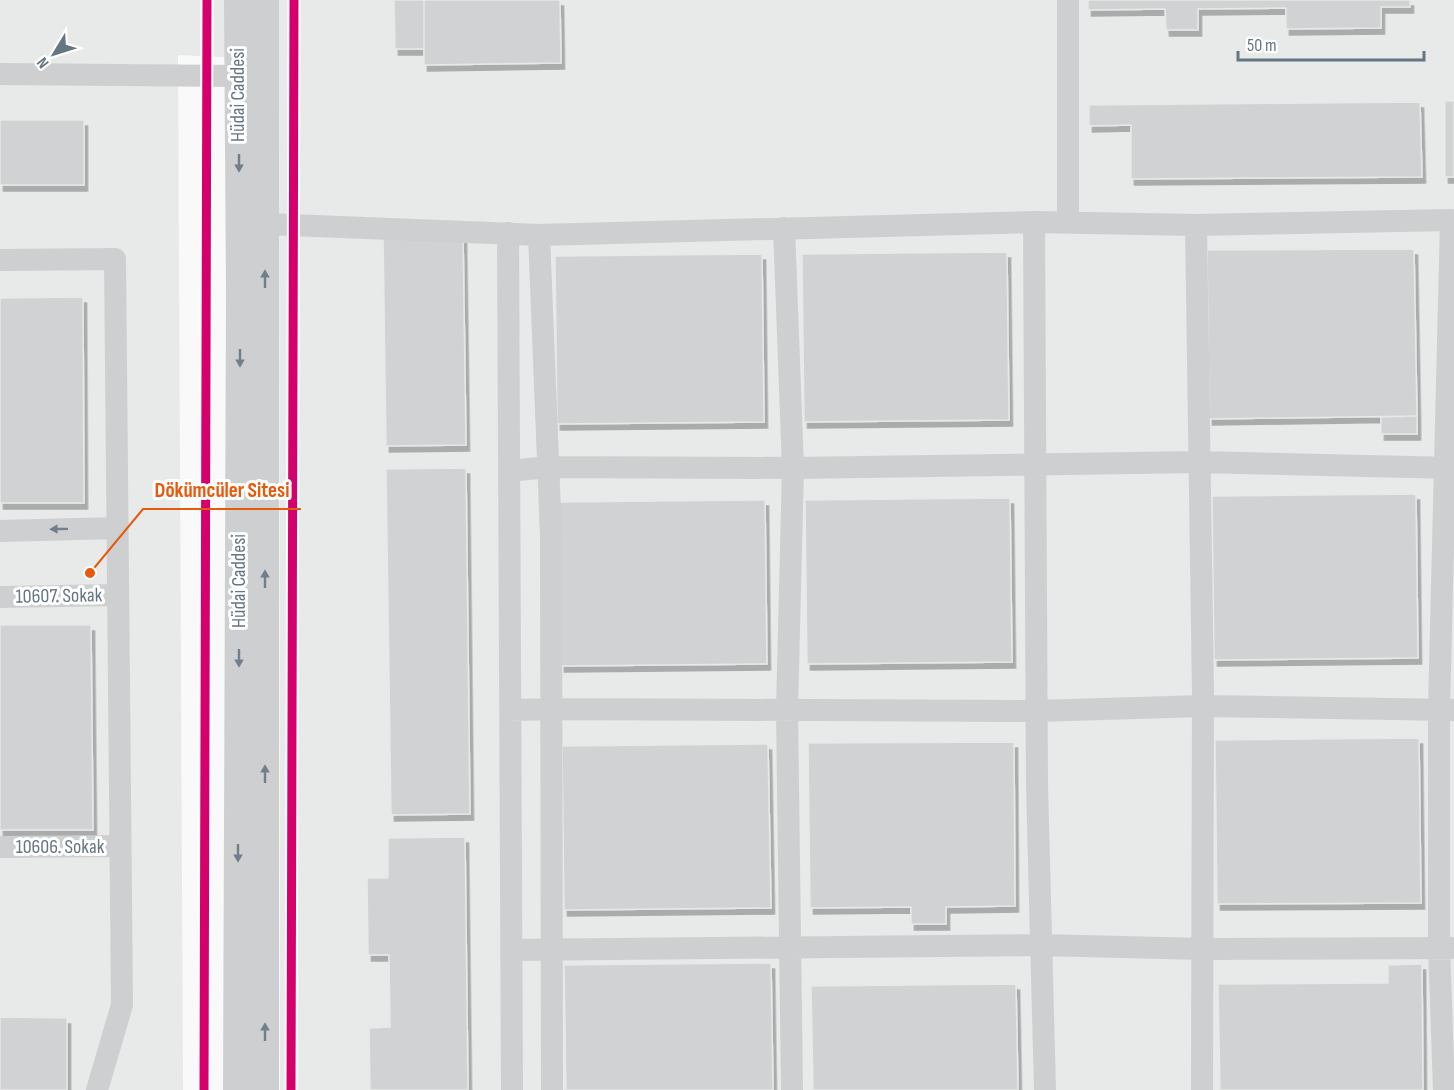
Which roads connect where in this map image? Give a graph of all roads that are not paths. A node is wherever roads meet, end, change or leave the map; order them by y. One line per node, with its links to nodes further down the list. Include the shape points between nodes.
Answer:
1 (237, 0): 5 (street, Hüdai Caddesi)
2 (265, 0): 9 (street, Hüdai Caddesi)
3 (1068, 0): 8 (street)
4 (0, 74): 5 (street)
5 (238, 76): 40 (street, Hüdai Caddesi, one-way to 40)
6 (1452, 220): 10 (street); 19 (street)
7 (1034, 222): 8 (street); 11 (street); 16 (street)
8 (1068, 223): 10 (street)
9 (265, 224): 12 (street); 41 (street, Hüdai Caddesi, one-way to 9)
10 (1196, 225): 15 (street)
11 (784, 228): 13 (street); 18 (street)
12 (508, 233): 13 (street); 20 (street)
13 (539, 235): 17 (street)
14 (0, 260): 21 (street, via 115,259)
15 (1199, 462): 16 (street); 19 (street); 25 (street)
16 (1035, 464): 18 (street); 30 (street)
17 (548, 467): 18 (street); 20 (street); 26 (street)
18 (793, 468): 28 (street)
19 (1450, 468): 29 (street)
20 (509, 471): 27 (street)
21 (117, 528): 22 (street, one-way to 22); 23 (street)
22 (0, 531)
23 (118, 595): 24 (street, 10607. Sokak); 31 (street)
24 (0, 597)
25 (1203, 705): 29 (street); 30 (street); 37 (street)
26 (552, 708): 27 (street); 28 (street); 36 (street)
27 (511, 710): 38 (street)
28 (787, 710): 30 (street); 34 (street)
29 (1446, 710): 35 (street)
30 (1036, 711): 33 (street)
31 (120, 846): 32 (street, 10606. Sokak); 39 (street, via 122,1005)
32 (0, 847)
33 (1041, 945): 34 (street); 37 (street); 45 (street)
34 (791, 947): 36 (street); 44 (street)
35 (1446, 948): 37 (street); 47 (street)
36 (552, 949): 38 (street); 43 (street)
37 (1203, 949): 46 (street)
38 (512, 950): 42 (street)
39 (97, 1090)
40 (237, 1090)
41 (266, 1090)
42 (512, 1090)
43 (552, 1090)
44 (792, 1090)
45 (1045, 1090)
46 (1203, 1090)
47 (1444, 1090)

